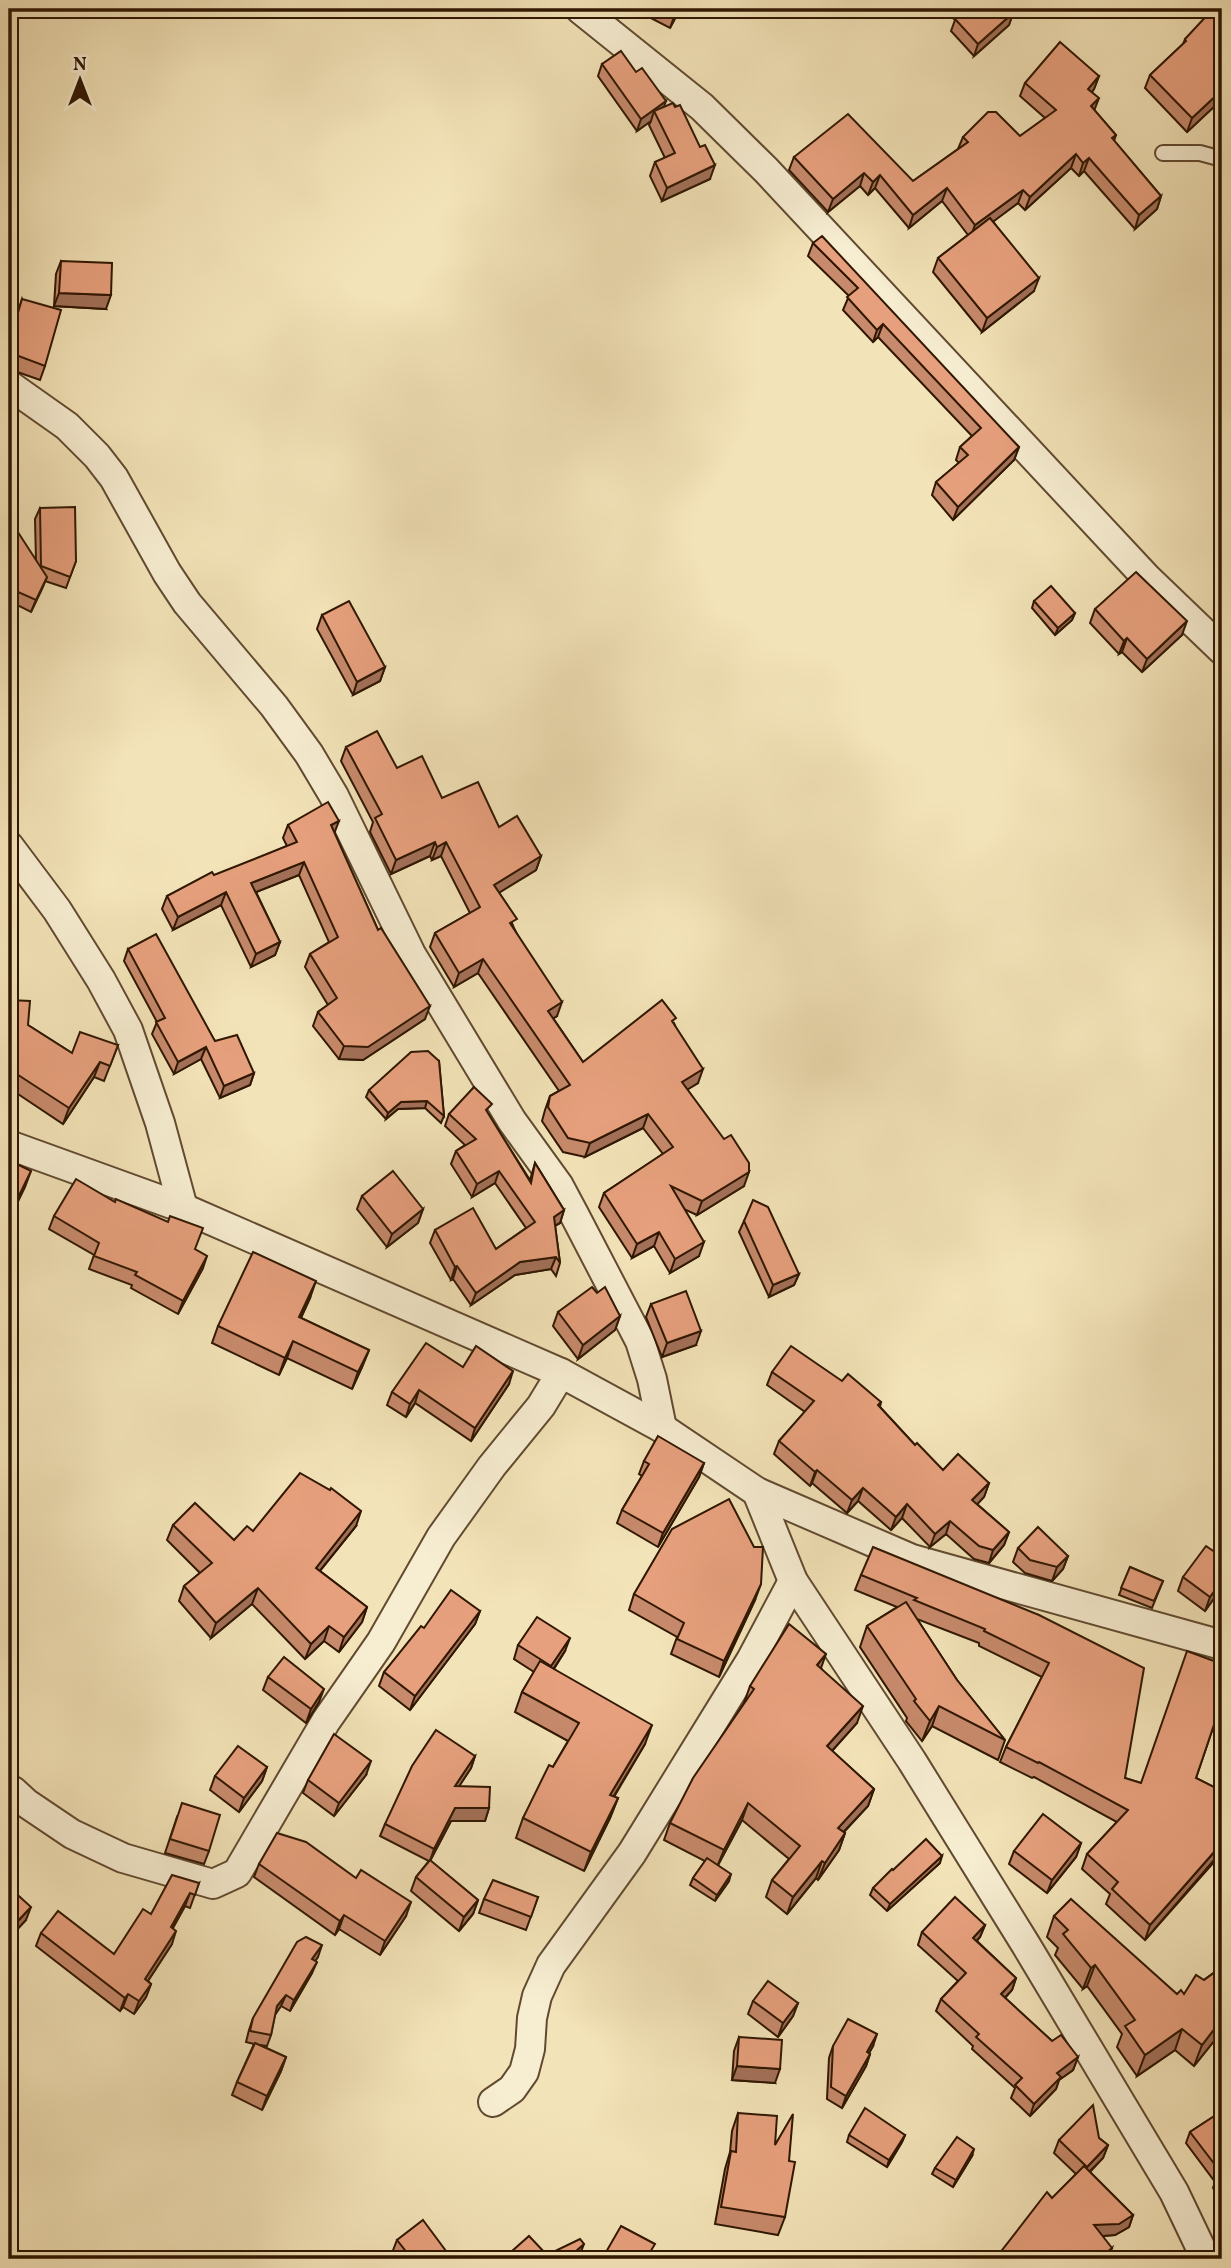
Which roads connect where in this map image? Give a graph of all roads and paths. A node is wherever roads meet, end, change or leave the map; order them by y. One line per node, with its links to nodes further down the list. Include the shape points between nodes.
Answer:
1 (580, 9): 5 (street, via 702,107 766,170 1146,577)
2 (1163, 153): 3 (lane, via 1200,153)
3 (1222, 159)
4 (9, 384): 10 (street, via 66,426 97,456 187,603 309,754 411,954 575,1216 640,1341)
5 (1222, 650)
6 (9, 846): 8 (street, via 57,910 128,1030 166,1141)
7 (9, 1145): 8 (street)
8 (183, 1208): 9 (street)
9 (561, 1373): 10 (street); 14 (street, via 441,1537 381,1643 326,1721 237,1873 213,1884 135,1862 72,1834)
10 (662, 1427): 11 (street)
11 (757, 1492): 12 (street); 13 (street, via 912,1559)
12 (793, 1581): 15 (street, via 751,1660 632,1853 551,1965 537,1996 524,2072 512,2089); 16 (street, via 1026,1945 1174,2192)
13 (1222, 1645)
14 (13, 1791)
15 (493, 2102)
16 (1206, 2259)

